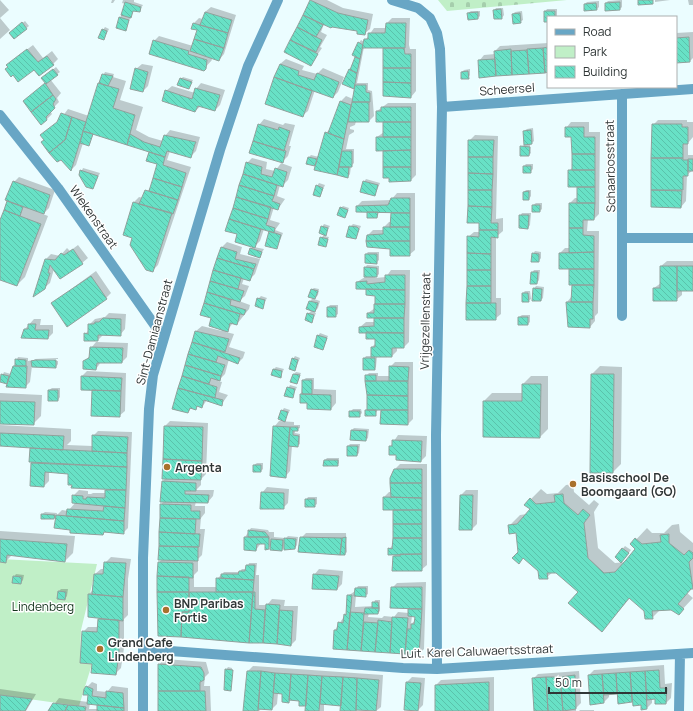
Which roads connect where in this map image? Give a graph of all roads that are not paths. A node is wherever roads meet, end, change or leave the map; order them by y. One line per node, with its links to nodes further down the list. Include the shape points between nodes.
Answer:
1 (278, 0): 10 (street, Sint-Damiaanstraat, via 248,66)
2 (392, 0): 5 (street, Vrijgezellenstraat, via 418,8 430,18 437,33 440,49)
3 (693, 89): 4 (street, Scheersel)
4 (622, 94): 5 (street, Scheersel); 7 (street, Schaarbosstraat)
5 (442, 107): 14 (street, Vrijgezellenstraat, via 436,443)
6 (0, 115): 10 (street, Wiekenstraat, via 58,188)
7 (623, 238): 8 (street); 9 (street, Schaarbosstraat)
8 (693, 238)
9 (622, 316)
10 (163, 337): 11 (street, Sint-Damiaanstraat, via 153,375 149,409 143,558)
11 (143, 649): 14 (street, Luit. Karel Caluwaertsstraat); 15 (street, Sint-Damiaanstraat)
12 (693, 653): 13 (street, Luit. Karel Caluwaertsstraat)
13 (680, 654): 14 (street, Luit. Karel Caluwaertsstraat); 16 (street)
14 (437, 669)
15 (143, 711)
16 (679, 711)

